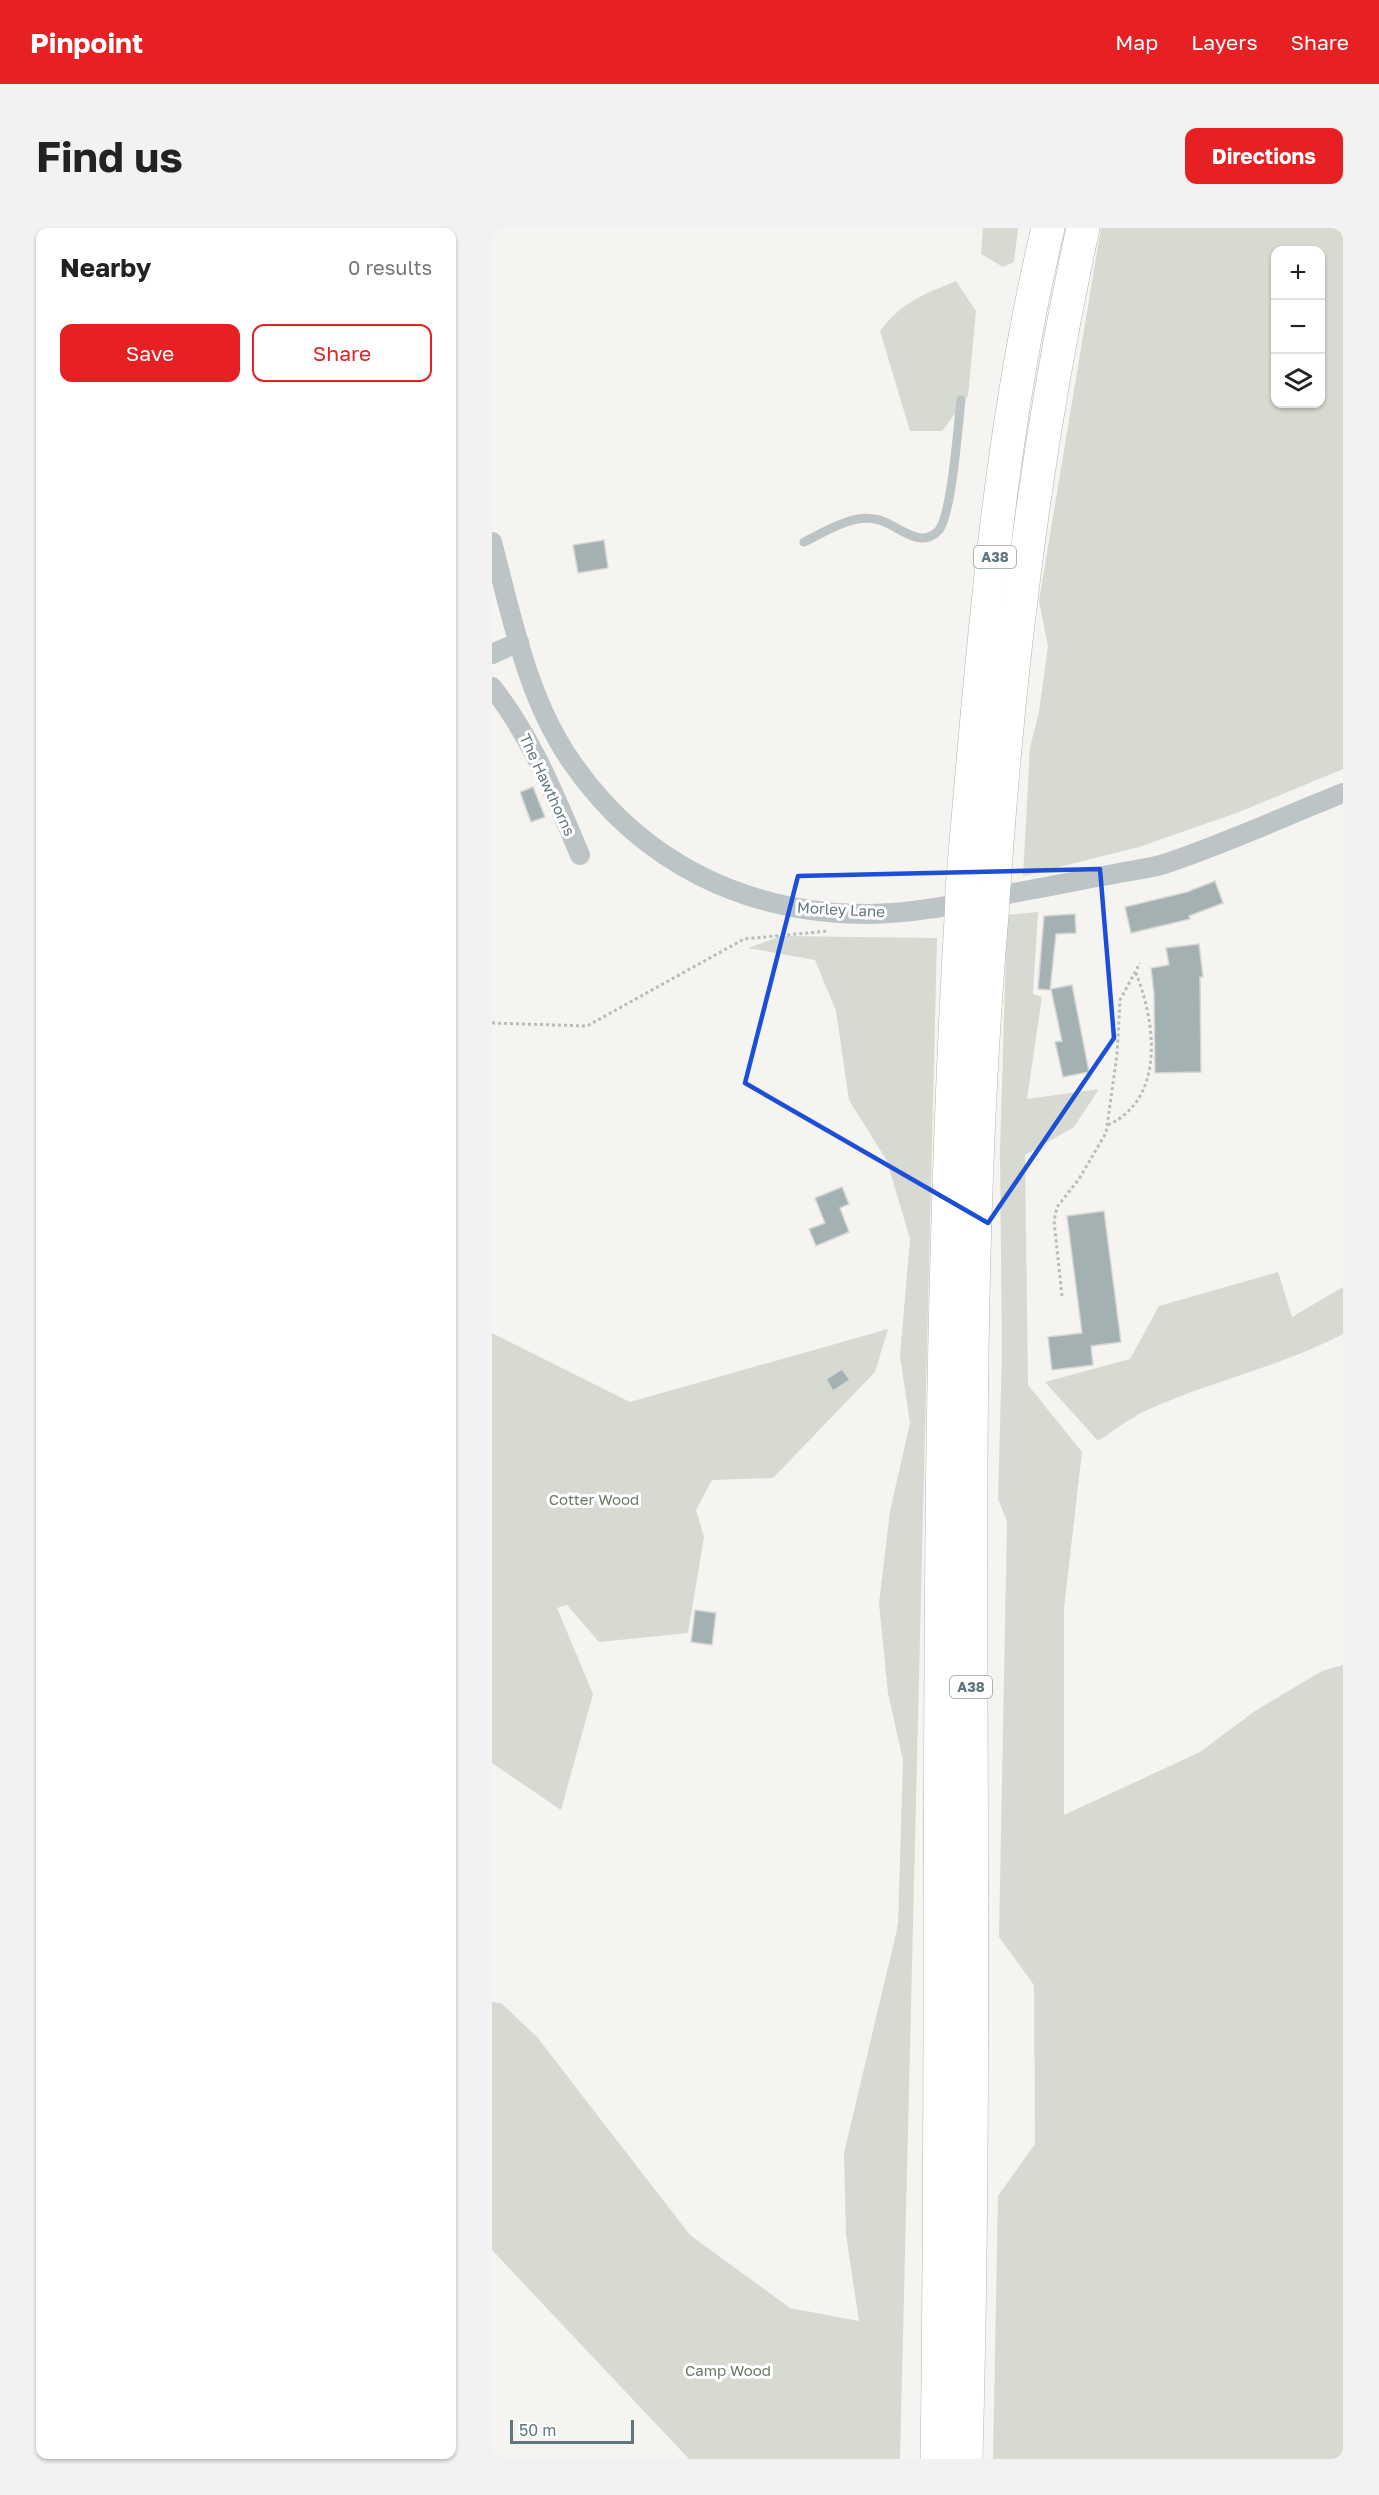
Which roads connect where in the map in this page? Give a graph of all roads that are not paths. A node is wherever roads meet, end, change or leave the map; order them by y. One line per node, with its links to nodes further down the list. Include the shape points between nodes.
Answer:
1 (1047, 228): 11 (highway, A38, via 1004,471)
2 (1083, 228): 11 (highway, A38, via 1044,444 1001,782)
3 (961, 400): 5 (lane, via 947,502 939,530 922,538 866,517)
4 (492, 542): 6 (street, Morley Lane)
5 (804, 542)
6 (519, 642): 7 (street); 9 (street, Morley Lane, via 539,703 561,746 595,792 624,821 669,859 701,878 747,897 796,909 868,914 928,909 1165,864)
7 (492, 654)
8 (492, 687): 10 (street, The Hawthorns, via 540,762)
9 (1343, 793)
10 (580, 855)
11 (977, 902): 12 (highway, A38, via 948,1151 942,1444); 13 (highway, A38, via 982,1030 970,1589 971,2144)
12 (937, 2459)
13 (966, 2459)

